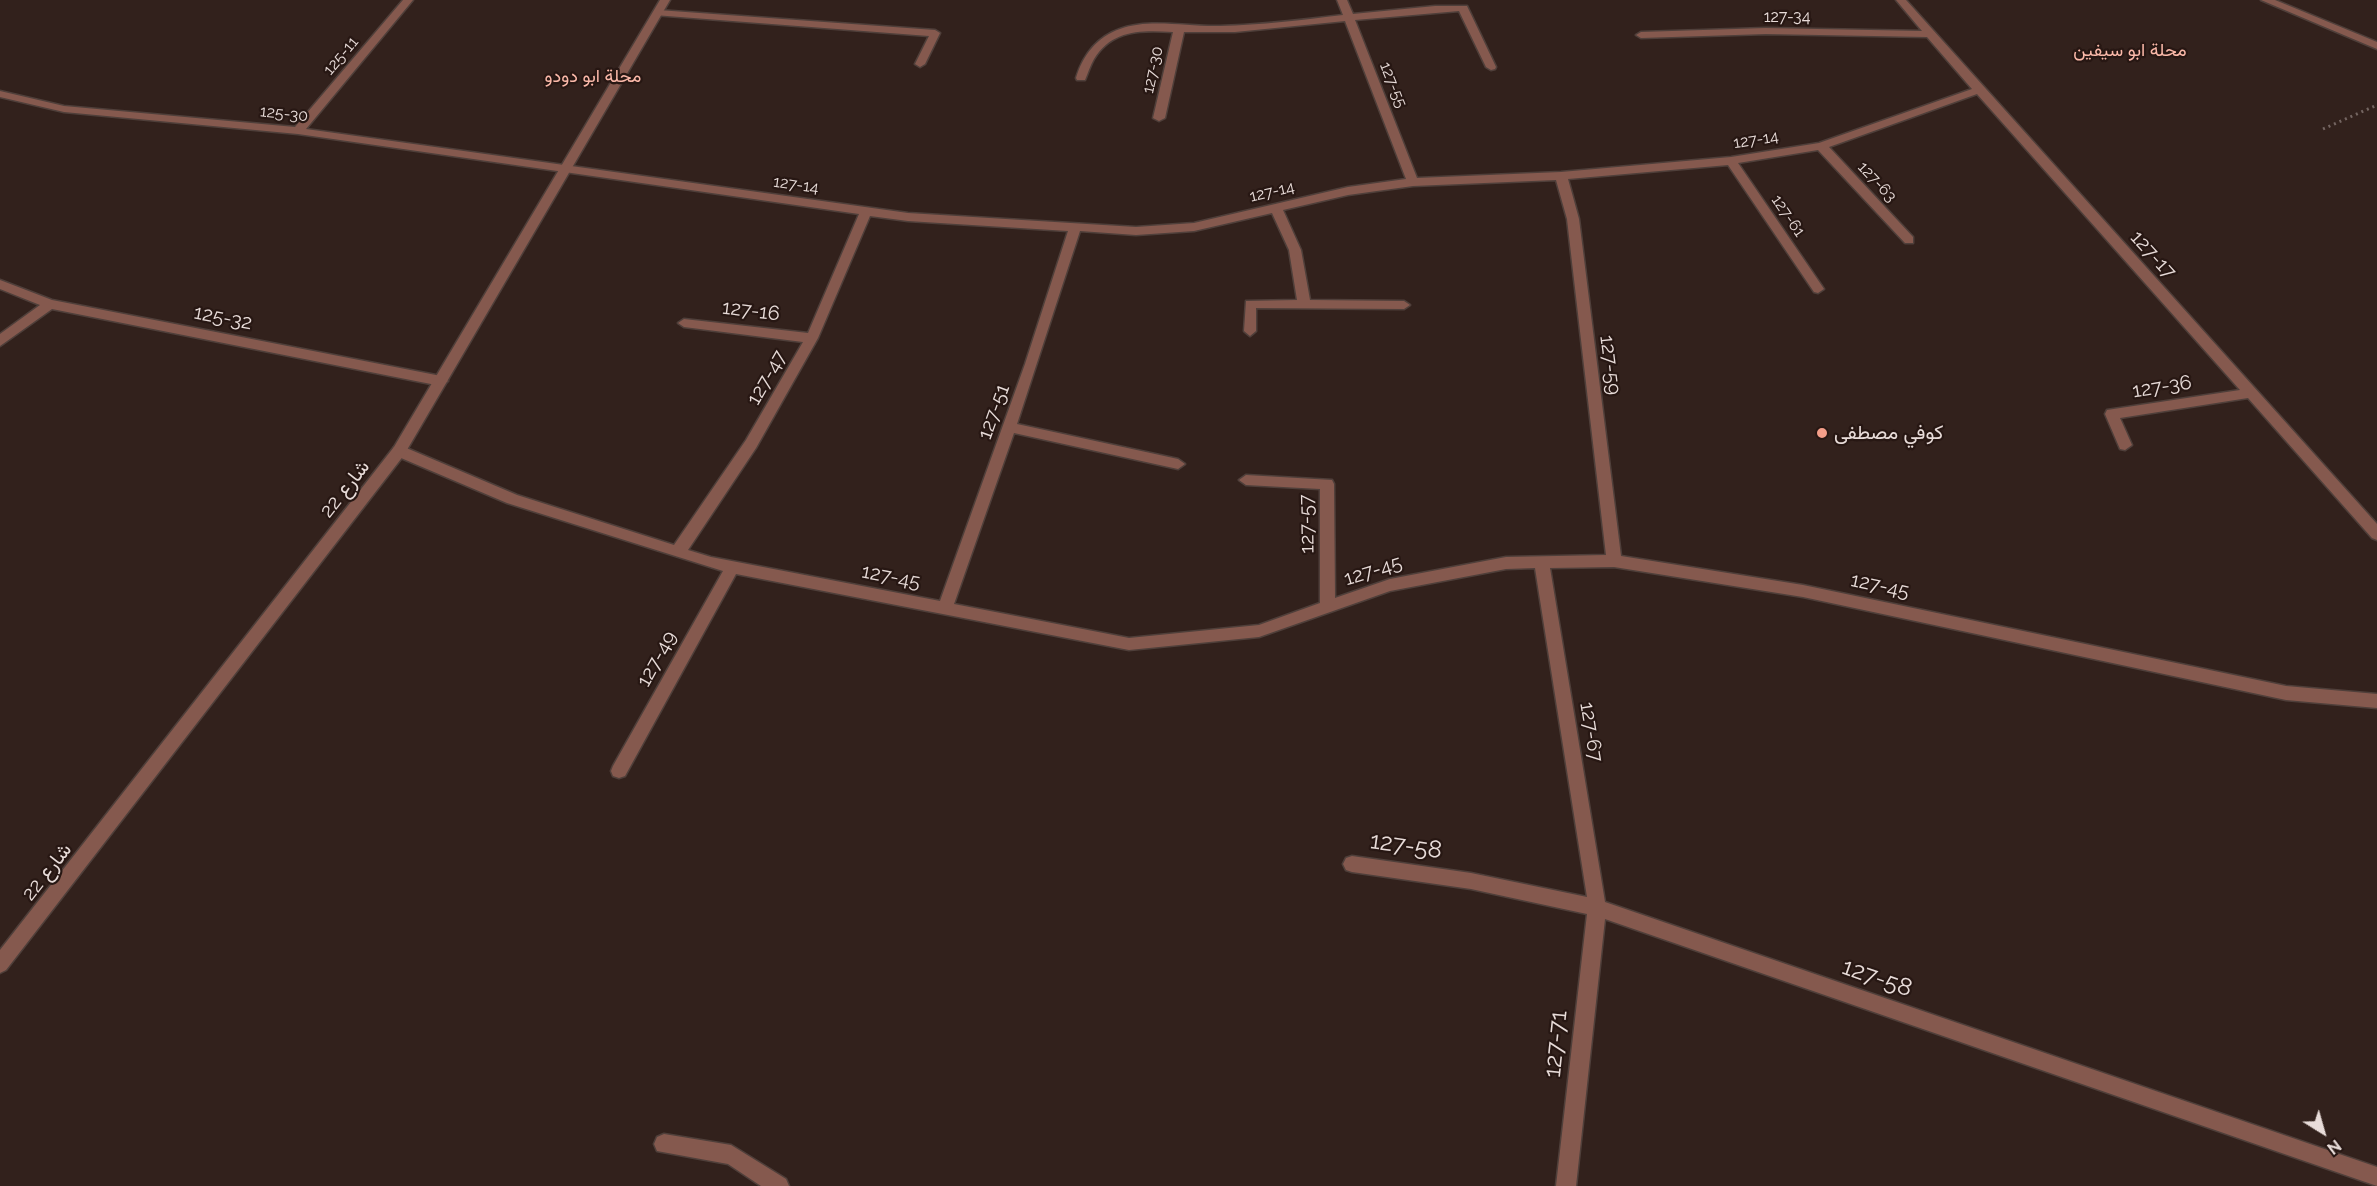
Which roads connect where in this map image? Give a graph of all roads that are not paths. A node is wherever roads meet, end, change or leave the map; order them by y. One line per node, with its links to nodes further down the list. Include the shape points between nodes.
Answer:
1 (408, 0): 17 (street, 125-11)
2 (1342, 0): 6 (street, 127-55)
3 (1901, 0): 8 (street, 127-17)
4 (2266, 0): 10 (street)
5 (662, 6): 11 (street, via 751,18 934,33); 20 (street, شارع 22)
6 (1348, 17): 7 (street, via 1254,28); 12 (street, via 1463,8); 22 (street, 127-55)
7 (1179, 30): 13 (street, via 1136,27 1116,34 1096,47 1085,62); 16 (street, 127-30)
8 (1932, 34): 9 (street, 127-34, via 1766,31); 14 (street, 127-17)
9 (1641, 35)
10 (2377, 46)
11 (920, 64)
12 (1491, 68)
13 (1081, 78)
14 (1978, 90): 18 (street, 127-14); 37 (street, 127-17)
15 (0, 94): 17 (street, 125-30, via 64,109)
16 (1159, 118)
17 (298, 131): 20 (street, 125-30)
18 (1821, 146): 19 (street, 127-14); 26 (street, 127-63)
19 (1731, 161): 21 (street, 127-14); 28 (street, 127-61)
20 (565, 170): 24 (street, 127-14); 36 (street, شارع 22)
21 (1561, 176): 22 (street, 127-14); 45 (street, 127-59, via 1573,219)
22 (1413, 182): 23 (street, 127-14, via 1348,191)
23 (1276, 208): 25 (street, 127-14, via 1194,227 1136,231); 30 (street, via 1295,250)
24 (866, 211): 25 (street, 127-14); 34 (street, 127-47)
25 (1075, 228): 38 (street, 127-51)
26 (1908, 240)
27 (0, 284): 29 (street, 125-32)
28 (1818, 289)
29 (50, 304): 35 (street); 36 (street, 125-32)
30 (1305, 304): 31 (street); 33 (street, via 1250,304)
31 (1404, 305)
32 (684, 322): 34 (street, 127-16)
33 (1250, 331)
34 (812, 338): 44 (street, 127-47, via 751,444)
35 (0, 341)
36 (441, 381): 40 (street, شارع 22)
37 (2251, 393): 39 (street, 127-36, via 2112,414); 43 (street, 127-17)
38 (1009, 427): 41 (street); 49 (street, 127-51)
39 (2125, 445)
40 (399, 451): 44 (street, 127-45, via 512,499); 54 (street, شارع 22)
41 (1178, 464)
42 (1246, 480): 48 (street, 127-57, via 1327,484)
43 (2377, 534)
44 (678, 552): 47 (street, 127-45)
45 (1614, 561): 46 (street, 127-45); 50 (street, 127-45, via 1803,591 2286,693)
46 (1542, 563): 48 (street, 127-45, via 1506,564 1390,585); 53 (street, 127-67)
47 (732, 568): 49 (street, 127-45); 51 (street, 127-49)
48 (1328, 607): 49 (street, 127-45, via 1259,631 1130,644)
49 (945, 608)
50 (2377, 701)
51 (619, 771)
52 (1352, 864): 53 (street, 127-58, via 1471,881)
53 (1598, 908): 56 (street, 127-58); 58 (street, 127-71)
54 (0, 964)
55 (663, 1143): 57 (street, via 731,1155)
56 (2377, 1177)
57 (779, 1186)
58 (1566, 1186)

